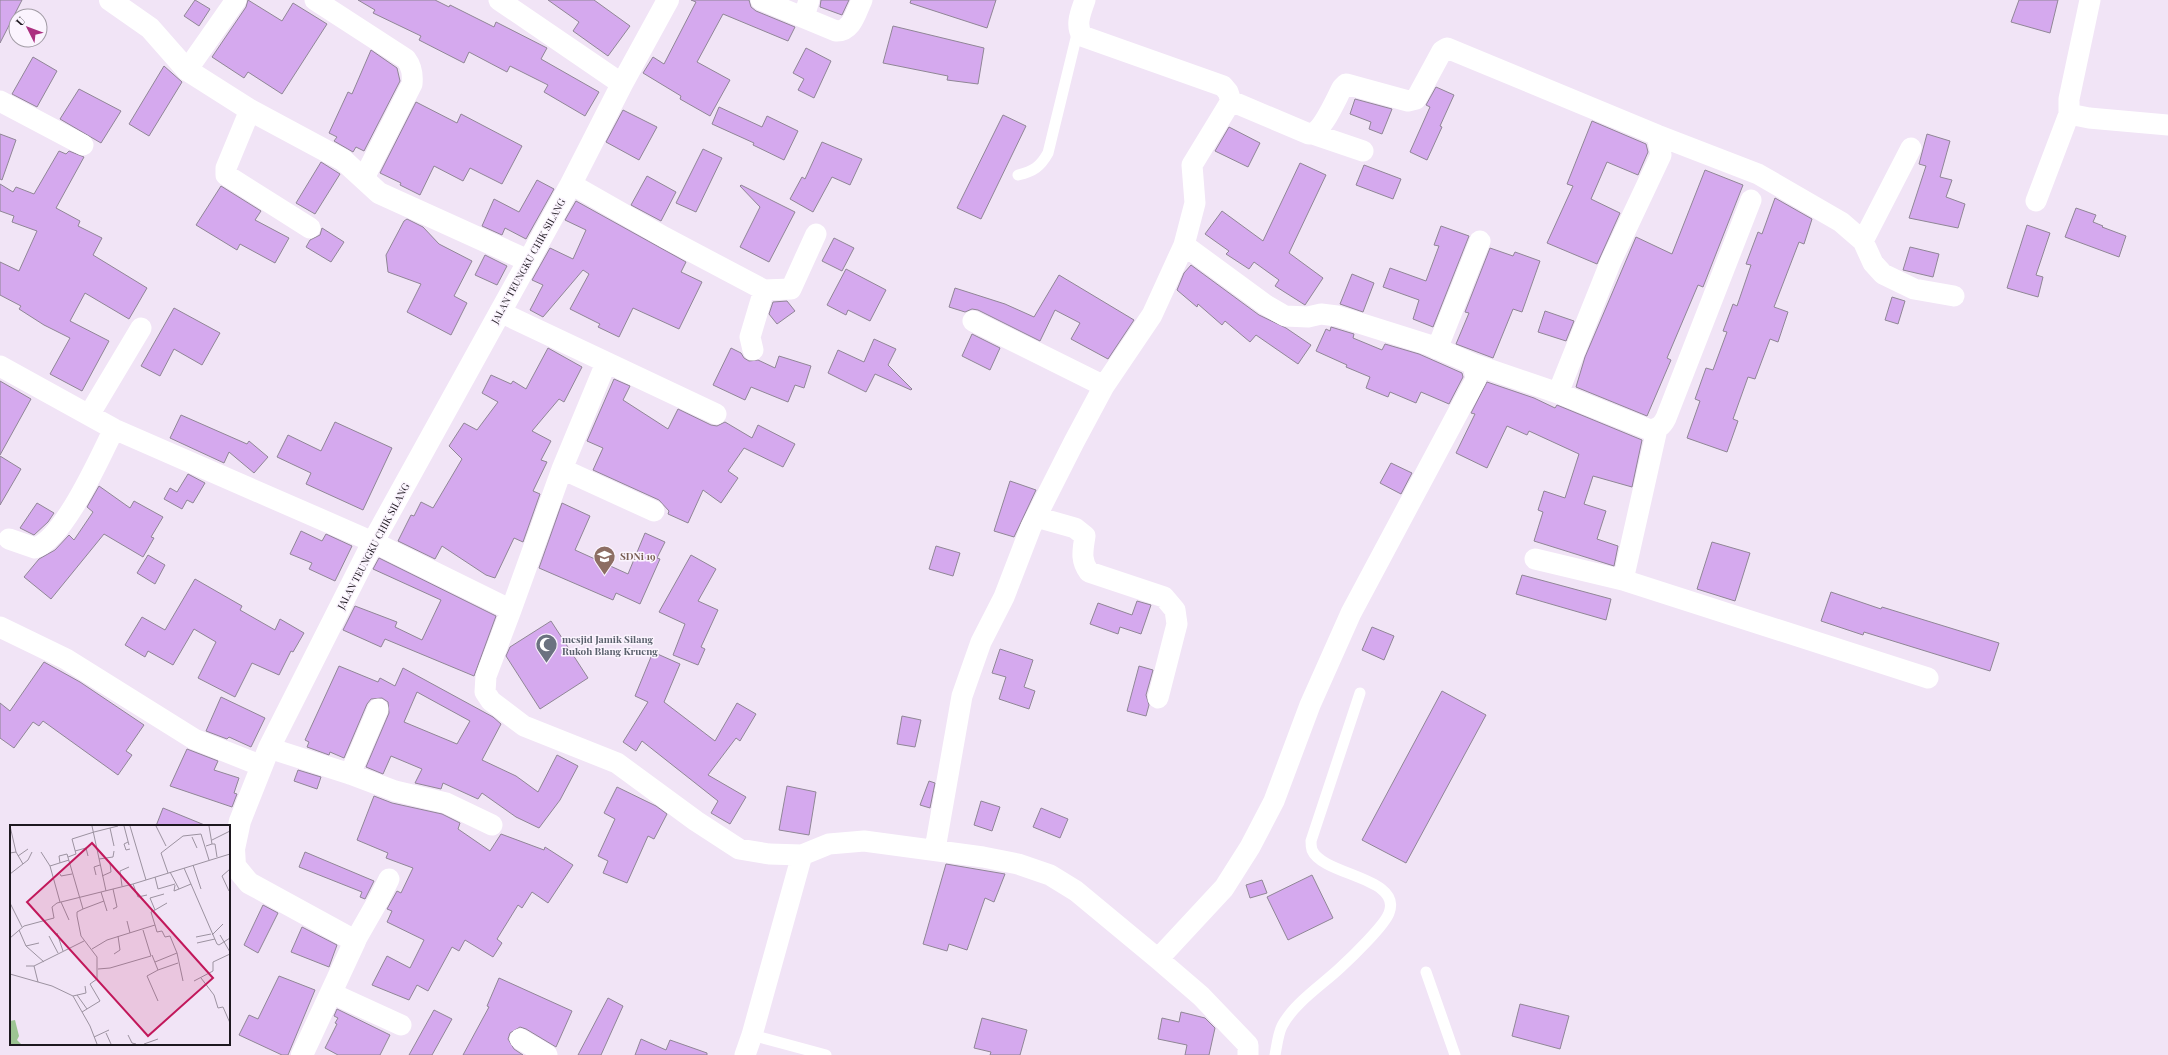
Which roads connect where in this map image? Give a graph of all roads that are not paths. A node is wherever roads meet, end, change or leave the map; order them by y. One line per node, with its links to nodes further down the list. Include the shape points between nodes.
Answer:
1 (110, 0): 12 (street, via 150,28)
2 (236, 0): 12 (street)
3 (315, 0): 25 (street, via 406,59 413,75 412,84)
4 (499, 0): 13 (street)
5 (668, 0): 13 (street, JALAN TEUNGKU CHIK SILANG)
6 (761, 0): 10 (street)
7 (862, 0): 10 (street, via 849,27 843,31 836,31)
8 (1085, 0): 11 (street)
9 (2090, 0): 17 (street, via 2069,99)
10 (806, 9)
11 (1079, 30): 14 (street, via 1086,38 1223,86); 24 (lane, via 1048,153 1042,164 1033,171)
12 (187, 70): 16 (street)
13 (622, 84): 26 (street, JALAN TEUNGKU CHIK SILANG)
14 (1231, 100): 19 (street); 33 (street, via 1192,165 1195,203)
15 (0, 101): 21 (street)
16 (250, 110): 25 (street, via 343,160); 29 (street, via 226,168 226,175)
17 (2069, 114): 18 (street); 28 (street)
18 (2168, 125)
19 (1313, 134): 20 (street, via 1321,127 1346,84 1408,101 1416,99 1442,51 1447,48); 23 (street)
20 (1657, 135): 32 (street, via 1758,174 1841,222); 46 (street, via 1661,155 1611,261)
21 (83, 145)
22 (1911, 148): 32 (street)
23 (1363, 151)
24 (1018, 175)
25 (364, 178): 34 (street, via 379,193 397,203)
26 (571, 184): 34 (street, JALAN TEUNGKU CHIK SILANG); 35 (street, via 664,238)
27 (1751, 200): 50 (street, via 1666,418)
28 (2036, 201)
29 (310, 228)
30 (816, 234): 35 (street, via 790,289)
31 (1480, 241): 40 (street)
32 (1863, 241): 36 (street, via 1873,263 1883,274 1914,290)
33 (1184, 245): 40 (street, via 1285,316 1337,316); 45 (street, via 1152,315)
34 (529, 261): 37 (street, JALAN TEUNGKU CHIK SILANG)
35 (764, 290): 41 (street, via 750,337)
36 (1954, 296)
37 (500, 312): 42 (street); 55 (street, JALAN TEUNGKU CHIK SILANG)
38 (973, 321): 45 (street)
39 (142, 328): 48 (street)
40 (1437, 349): 43 (street)
41 (753, 350)
42 (606, 363): 47 (street); 51 (street)
43 (1473, 364): 46 (street); 71 (street, via 1476,379 1351,613 1310,705 1274,801 1250,847 1224,888)
44 (0, 366): 48 (street)
45 (1104, 386): 53 (street)
46 (1558, 393): 50 (street, via 1650,430)
47 (716, 414)
48 (89, 415): 49 (street)
49 (114, 429): 54 (street, via 70,511 47,542 35,548); 55 (street)
50 (1657, 429): 57 (street)
51 (562, 469): 52 (street); 58 (street)
52 (654, 511)
53 (1036, 517): 62 (street, via 1075,528 1085,536 1083,564 1089,572 1164,597 1175,610 1177,624); 67 (street, via 1004,597 981,642 962,696)
54 (9, 539)
55 (373, 542): 58 (street); 64 (street, JALAN TEUNGKU CHIK SILANG)
56 (1535, 559): 57 (street)
57 (1623, 580): 60 (street)
58 (511, 610): 68 (street, via 486,676 485,692 492,701 524,726 617,763 739,849 769,854)
59 (0, 627): 64 (street, via 66,658 194,739)
60 (1928, 678)
61 (1360, 693): 82 (lane, via 1310,841 1312,850 1326,864 1383,889 1391,901 1391,906 1386,919 1344,964 1294,1009 1280,1032)
62 (1158, 698)
63 (378, 709): 65 (street)
64 (266, 757): 65 (street); 70 (street, JALAN TEUNGKU CHIK SILANG, via 240,821 234,849 235,866 249,883)
65 (350, 774): 66 (street, via 395,792 446,803)
66 (492, 825)
67 (934, 849): 68 (street, via 849,841 829,844); 71 (street, via 1018,864 1050,875 1076,891)
68 (802, 855): 75 (street)
69 (389, 879): 70 (street)
70 (354, 941): 73 (street)
71 (1158, 958): 81 (street, via 1201,996 1248,1045)
72 (1426, 972): 83 (lane)
73 (331, 993): 74 (street); 77 (street)
74 (401, 1025)
75 (752, 1035): 79 (street); 80 (lane)
76 (520, 1039): 78 (street)
77 (302, 1055)
78 (547, 1055)
79 (745, 1055)
80 (826, 1055)
81 (1248, 1055)
82 (1275, 1055)
83 (1455, 1055)

